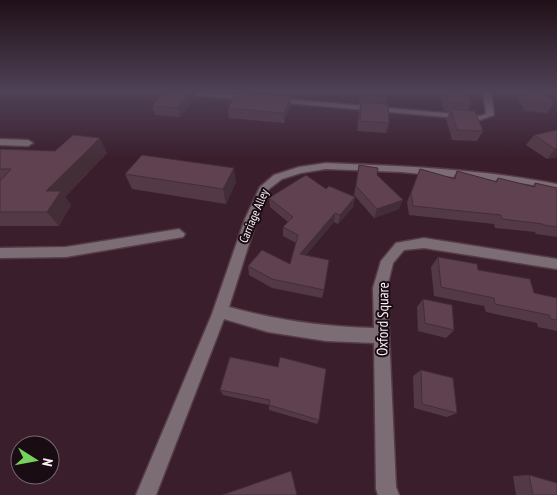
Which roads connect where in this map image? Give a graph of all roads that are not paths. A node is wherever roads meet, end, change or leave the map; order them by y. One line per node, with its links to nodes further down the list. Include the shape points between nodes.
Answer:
1 (435, 114): 2 (street, via 480,118)
2 (490, 114)
3 (0, 142): 4 (street)
4 (28, 143)
5 (557, 187): 9 (street, Carriage Alley, via 527,181 326,166 278,177 265,187 251,219)
6 (179, 234): 7 (street, via 66,252)
7 (0, 253)
8 (557, 264): 10 (street, Oxford Square, via 424,243 400,246 386,261 380,288)
9 (220, 311): 10 (street, via 268,325 326,334); 11 (street, Carriage Alley)
10 (382, 336): 12 (street, Oxford Square, via 386,489)
11 (146, 495)
12 (389, 495)

